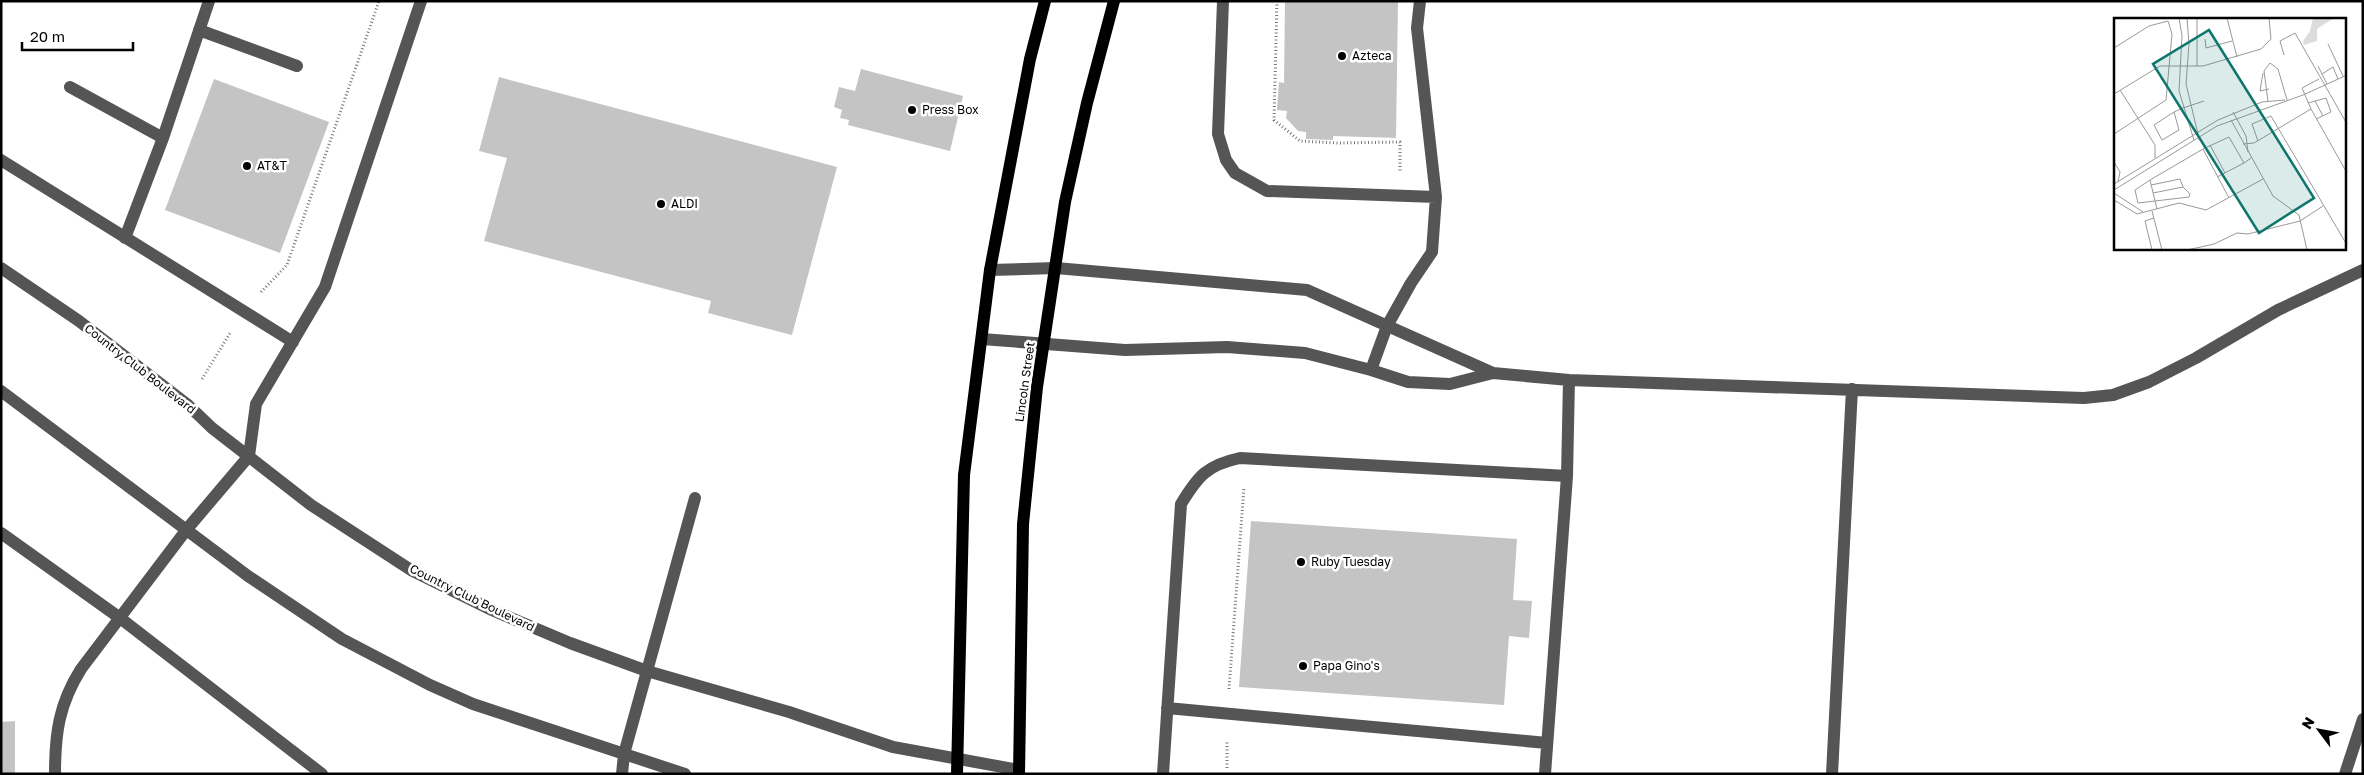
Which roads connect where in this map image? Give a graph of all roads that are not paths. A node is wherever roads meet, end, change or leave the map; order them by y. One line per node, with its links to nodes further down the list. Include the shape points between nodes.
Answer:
1 (209, 1): 7 (street)
2 (421, 1): 20 (street, via 325,286)
3 (1046, 1): 16 (main road, via 1030,58)
4 (1114, 1): 15 (main road, Lincoln Street, via 1085,112)
5 (1223, 1): 12 (street, via 1218,134 1226,160 1236,173 1267,191)
6 (1420, 1): 12 (street, via 1417,28)
7 (199, 30): 8 (street); 10 (street)
8 (297, 66)
9 (70, 87): 10 (street)
10 (164, 138): 13 (street)
11 (1, 160): 13 (street)
12 (1436, 197): 18 (street, via 1432,252)
13 (125, 238): 20 (street)
14 (1, 268): 27 (street, Country Club Boulevard, via 79,321)
15 (1056, 268): 16 (street); 18 (street, via 1307,290); 21 (main road, Lincoln Street)
16 (990, 270): 19 (main road)
17 (2363, 270): 25 (street, via 2278,310 2149,382 2112,395 2084,398)
18 (1387, 326): 22 (street); 23 (street)
19 (982, 339): 21 (street); 38 (main road, via 964,475)
20 (293, 342): 27 (street, via 256,404)
21 (1044, 344): 22 (street, via 1125,350 1227,347 1305,354); 39 (main road, Lincoln Street, via 1023,524)
22 (1371, 370): 23 (street, via 1408,382 1450,384)
23 (1493, 373): 24 (street)
24 (1569, 380): 25 (street); 28 (street)
25 (1852, 389): 47 (street)
26 (1, 391): 30 (street)
27 (249, 456): 30 (street); 33 (street, Country Club Boulevard, via 311,505 411,570 570,644)
28 (1567, 476): 34 (street, via 1240,458 1204,471 1181,504); 36 (street)
29 (695, 498): 33 (street)
30 (187, 529): 32 (street); 37 (street, via 248,576 342,639 430,685 473,704)
31 (1, 533): 32 (street)
32 (120, 618): 40 (street, via 68,691 55,741); 41 (street)
33 (647, 671): 37 (street); 38 (street, Country Club Boulevard, via 789,712 894,747)
34 (1168, 708): 36 (street); 45 (street)
35 (2363, 719): 48 (street)
36 (1547, 743): 46 (street)
37 (624, 754): 42 (street); 43 (street)
38 (957, 758): 39 (street, Country Club Boulevard); 44 (main road)
39 (1019, 772)
40 (55, 774)
41 (322, 774)
42 (622, 774)
43 (685, 774)
44 (957, 774)
45 (1164, 774)
46 (1545, 774)
47 (1832, 774)
48 (2345, 774)

